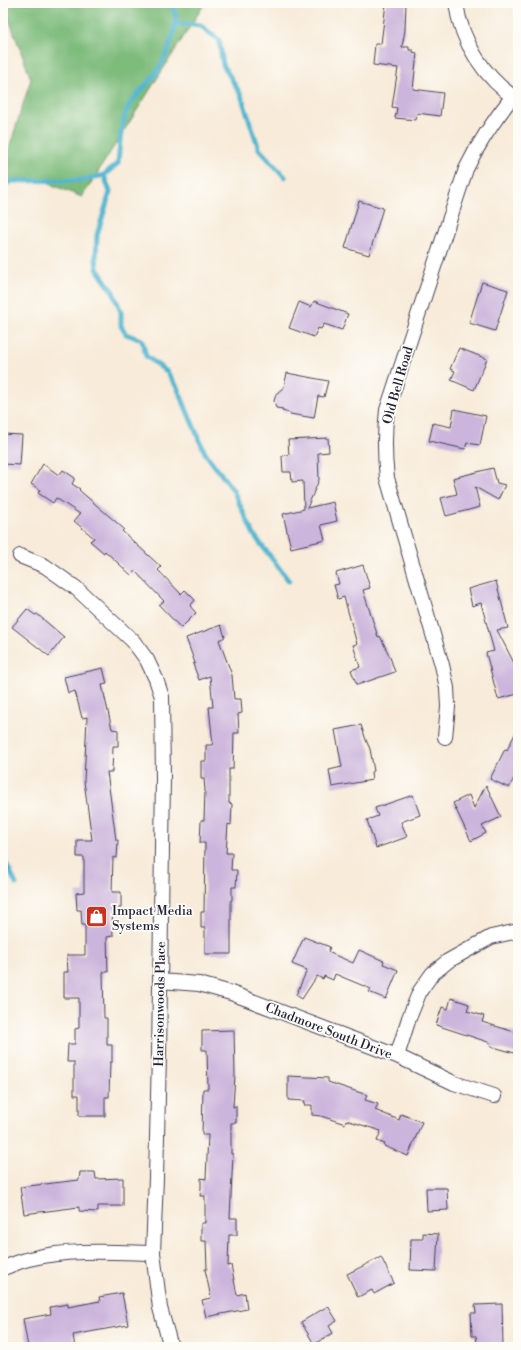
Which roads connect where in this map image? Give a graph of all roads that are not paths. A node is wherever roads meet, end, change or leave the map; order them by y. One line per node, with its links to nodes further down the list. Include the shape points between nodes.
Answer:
1 (456, 3): 2 (street, via 461,28 471,48 495,81)
2 (516, 98): 4 (street, Old Bell Road, via 491,124 466,169 388,410 384,430 387,478 447,688)
3 (20, 556): 6 (street, Harrisonwoods Place, via 45,566 76,588 133,641 147,660 162,697)
4 (445, 737)
5 (518, 931): 7 (street, via 491,937 448,961 432,974 420,991 408,1018)
6 (160, 981): 7 (street, Chadmore South Drive, via 199,984 230,993); 9 (street, Harrisonwoods Place)
7 (397, 1056): 8 (street, Chadmore South Drive, via 454,1083)
8 (494, 1096)
9 (152, 1253): 10 (street, via 54,1254); 11 (street, Harrisonwoods Place, via 160,1308)
10 (3, 1268)
11 (170, 1347)

